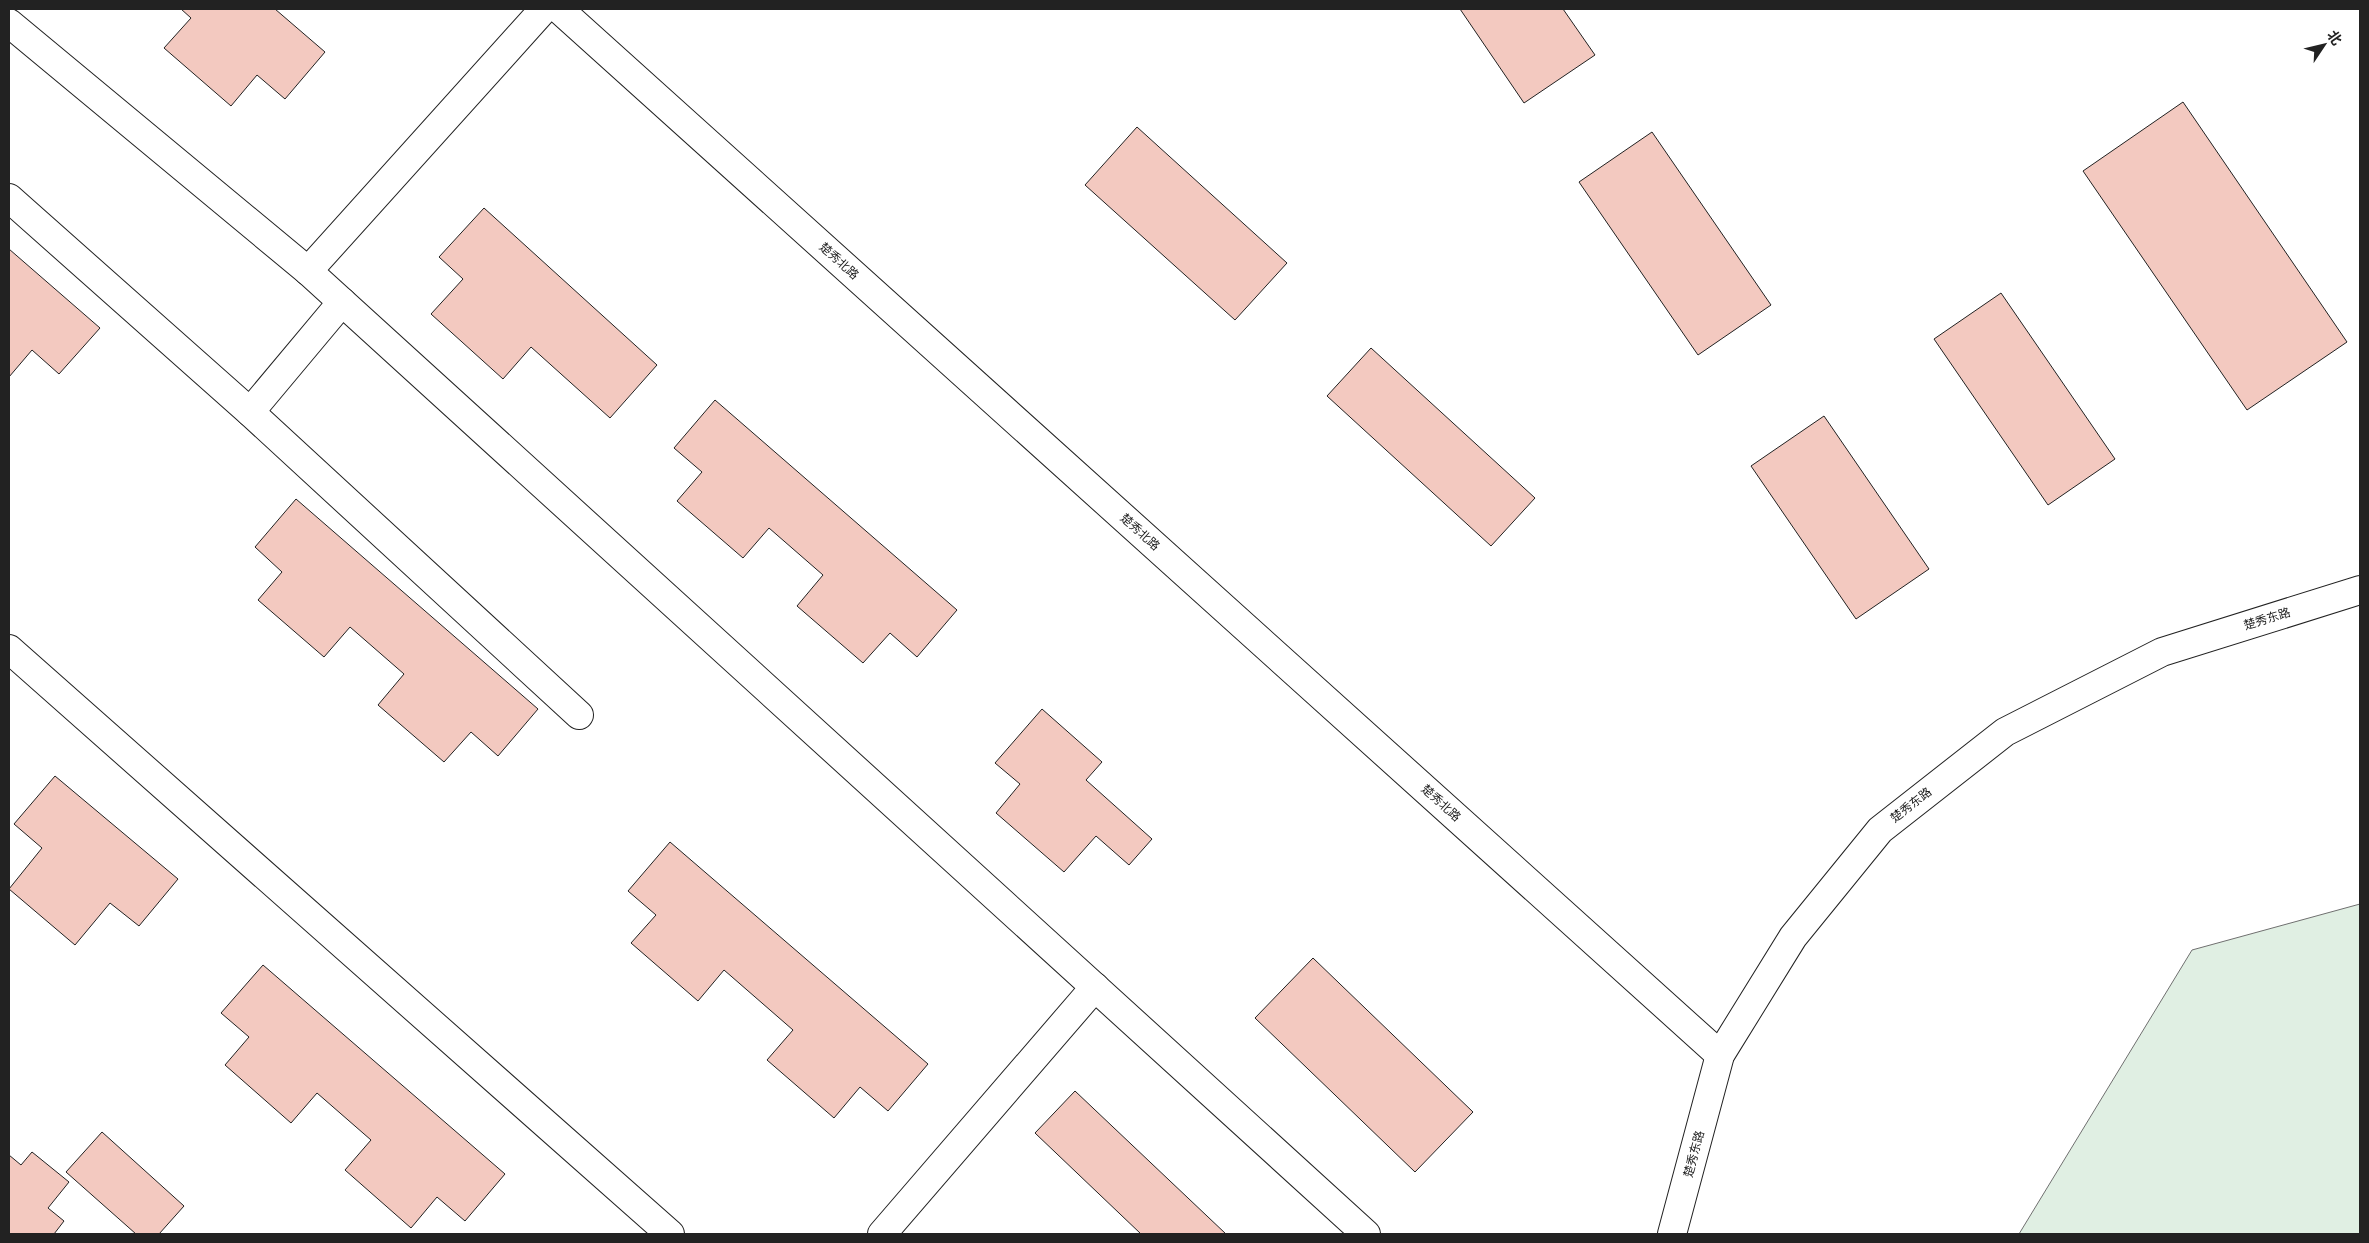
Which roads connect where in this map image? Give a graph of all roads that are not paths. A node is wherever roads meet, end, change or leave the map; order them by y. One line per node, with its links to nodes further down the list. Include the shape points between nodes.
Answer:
1 (544, 9): 5 (street)
2 (559, 9): 12 (street, 楚秀北路)
3 (9, 23): 5 (street)
4 (9, 198): 7 (street)
5 (308, 271): 6 (street)
6 (342, 302): 7 (street); 11 (street)
7 (250, 412): 10 (street)
8 (2360, 590): 12 (street, 楚秀东路, via 2162,652 2005,732 1880,830 1793,937)
9 (9, 649): 13 (street)
10 (579, 715)
11 (1095, 988): 14 (street); 15 (street)
12 (1720, 1055): 16 (street, 楚秀东路)
13 (670, 1234)
14 (882, 1234)
15 (1366, 1234)
16 (1672, 1234)

